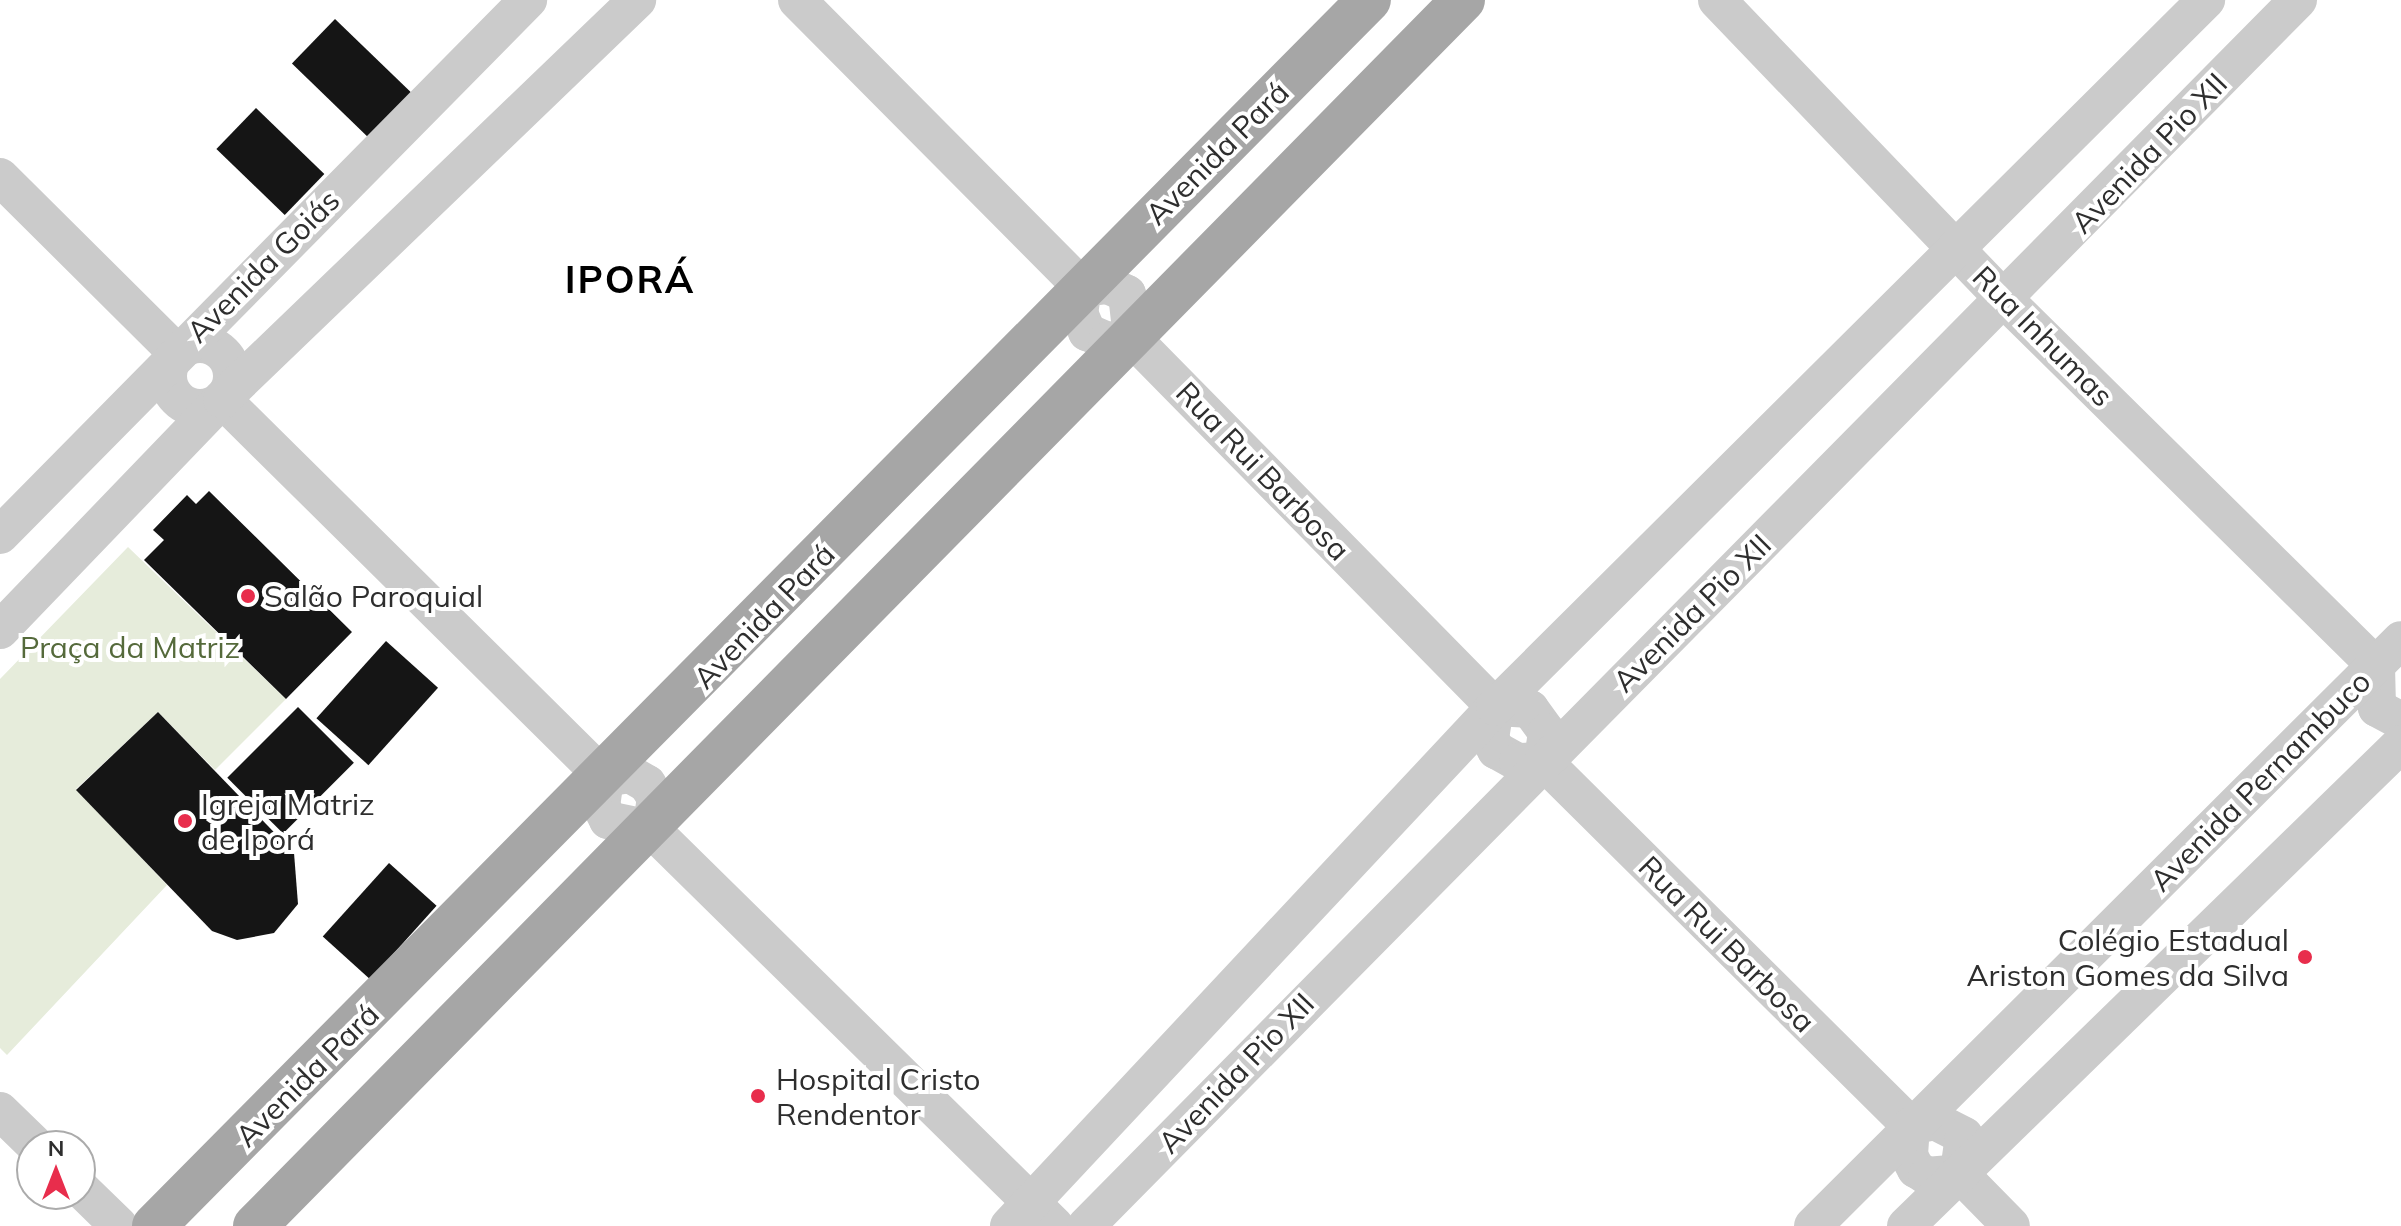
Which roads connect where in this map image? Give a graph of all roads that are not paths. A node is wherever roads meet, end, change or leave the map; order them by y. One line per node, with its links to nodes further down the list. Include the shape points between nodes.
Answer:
1 (528, 0): 14 (street, Avenida Goiás)
2 (637, 0): 15 (street)
3 (797, 0): 11 (street)
4 (1369, 0): 11 (main road, Avenida Pará)
5 (1463, 0): 13 (main road)
6 (1717, 0): 10 (street, Rua Inhumas)
7 (2206, 0): 10 (street, Avenida Pio XII)
8 (2298, 0): 12 (street, Avenida Pio XII)
9 (0, 177): 14 (street)
10 (1959, 250): 12 (street, Rua Inhumas); 19 (street, Avenida Pio XII)
11 (1083, 288): 13 (street, via 1079,313 1087,332 1107,341); 23 (main road, Avenida Pará)
12 (2006, 301): 18 (street, Rua Inhumas); 22 (street, Avenida Pio XII)
13 (1132, 338): 19 (street, Rua Rui Barbosa); 24 (main road)
14 (177, 353): 15 (street, via 205,344 223,353 232,372); 16 (street, Avenida Goiás)
15 (222, 399): 17 (street); 23 (street)
16 (0, 535)
17 (0, 630)
18 (2393, 656): 20 (street, via 2377,708); 26 (street, Avenida Pernambuco)
19 (1495, 707): 22 (street, via 1490,739 1496,750 1518,762); 30 (street, Avenida Pio XII)
20 (2401, 721)
21 (2401, 744): 28 (street)
22 (1543, 761): 26 (street, Rua Rui Barbosa); 34 (street, Avenida Pio XII)
23 (605, 778): 24 (street, via 630,774 647,784 656,798); 32 (main road, Avenida Pará)
24 (651, 829): 30 (street); 33 (main road)
25 (0, 1111): 27 (street)
26 (1911, 1126): 28 (street, via 1935,1121 1964,1136); 35 (street, Avenida Pernambuco)
27 (20, 1130)
28 (1959, 1173): 36 (street); 37 (street)
29 (96, 1204): 31 (street)
30 (1033, 1218)
31 (119, 1226)
32 (154, 1226)
33 (255, 1226)
34 (1086, 1226)
35 (1813, 1226)
36 (1906, 1226)
37 (2011, 1226)

